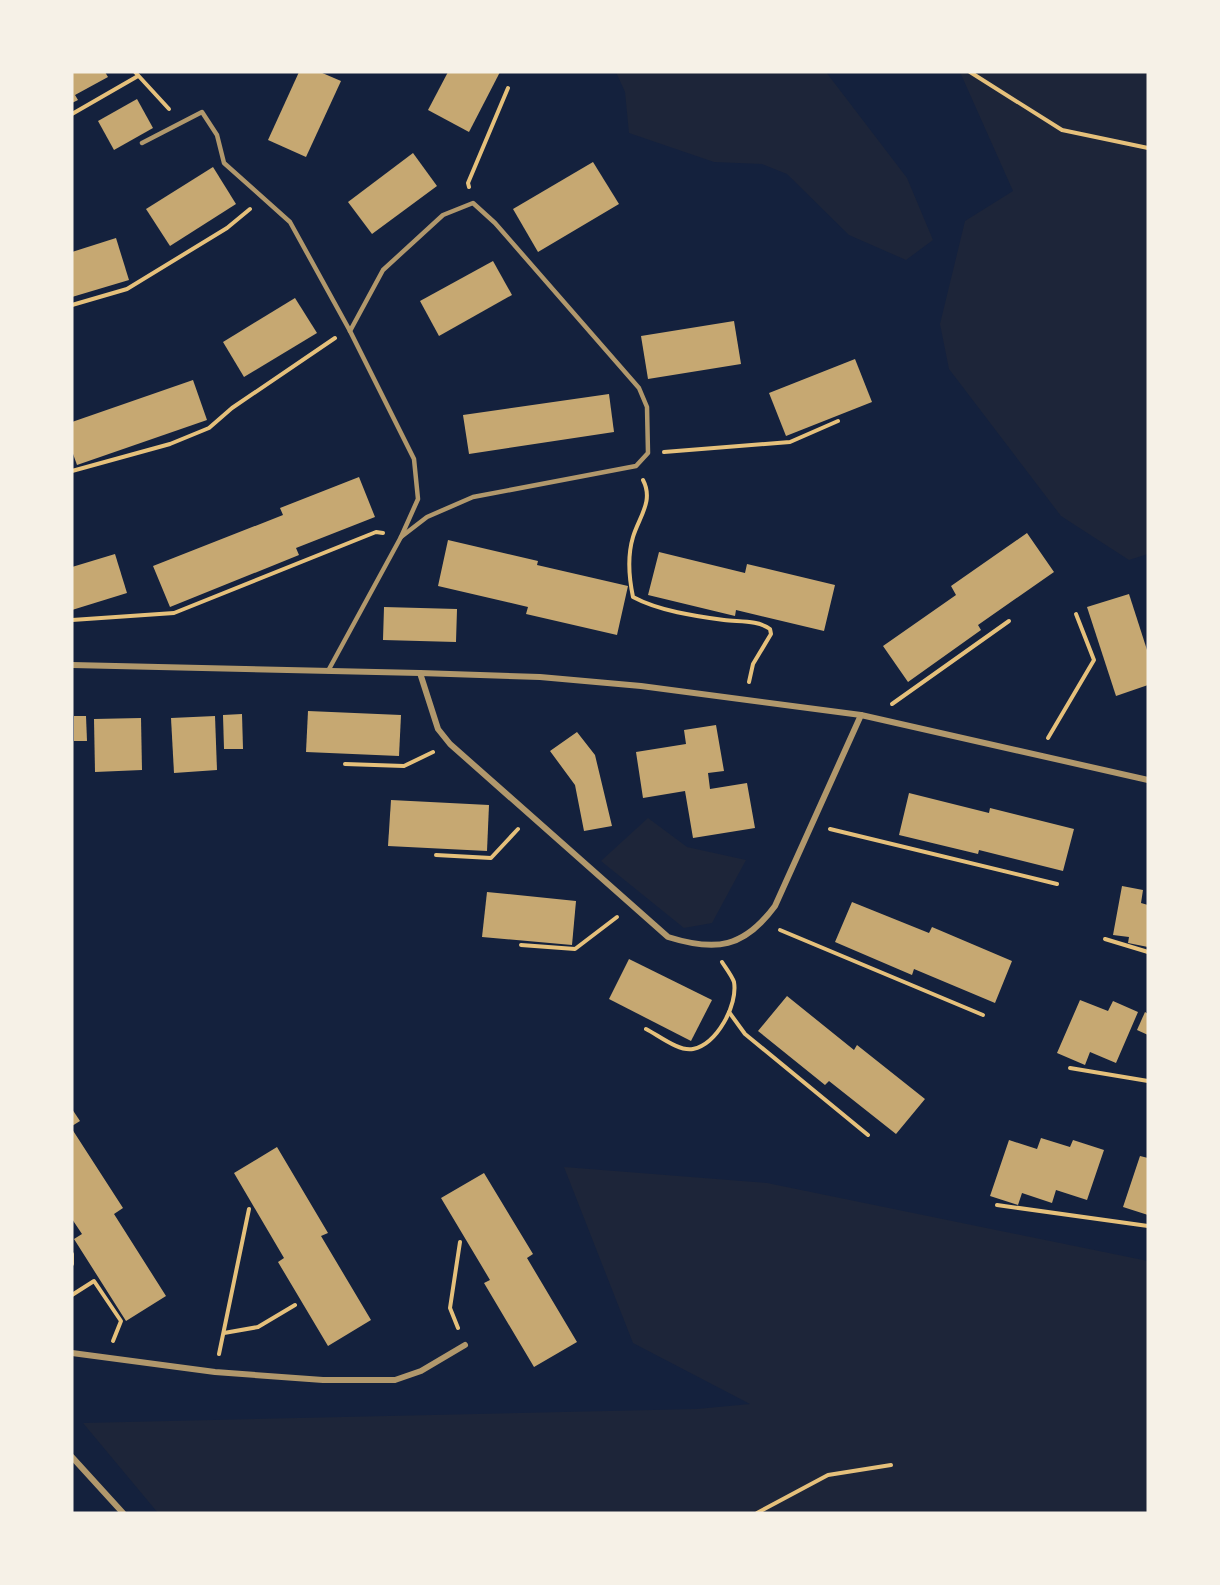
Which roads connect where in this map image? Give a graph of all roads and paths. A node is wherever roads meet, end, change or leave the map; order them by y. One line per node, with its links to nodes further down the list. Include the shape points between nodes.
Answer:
1 (970, 72): 6 (path, via 1062,130)
2 (138, 76): 4 (path)
3 (508, 88): 8 (path, via 468,183)
4 (72, 114)
5 (142, 143): 7 (lane, via 202,112 217,135 224,163)
6 (1148, 148)
7 (262, 199): 9 (path, via 227,228 127,289); 10 (lane, via 290,222)
8 (473, 203): 10 (lane, via 443,215 383,270); 12 (lane, via 495,223 639,388 647,407)
9 (72, 305)
10 (350, 331): 14 (path, via 323,344 209,428 170,444); 15 (lane, via 414,459 418,499)
11 (838, 422): 12 (path, via 790,442)
12 (648, 453): 13 (lane)
13 (636, 466): 15 (lane, via 473,497 428,517); 22 (path, via 647,488 648,500 629,558 633,597 647,604 722,620 764,624 770,629 771,634 753,664)
14 (72, 471)
15 (401, 537): 17 (path, via 376,532 174,613); 20 (lane)
16 (1076, 614): 26 (path, via 1094,660)
17 (72, 620)
18 (1009, 621): 24 (path)
19 (72, 666): 20 (street)
20 (328, 671): 21 (street)
21 (420, 673): 22 (street, via 540,677); 25 (street, via 438,729)
22 (744, 699): 23 (street)
23 (861, 715): 24 (street); 30 (street)
24 (873, 717): 26 (street)
25 (450, 744): 27 (path, via 404,766); 29 (street)
26 (1038, 755): 28 (street)
27 (345, 764)
28 (1148, 780)
29 (531, 815): 31 (path, via 491,858); 33 (street)
30 (812, 824): 32 (path); 34 (street, via 775,906)
31 (436, 855)
32 (1057, 884)
33 (632, 905): 36 (path, via 575,950); 37 (street, via 668,937)
34 (763, 923): 37 (street, via 724,946); 40 (path)
35 (1105, 939): 38 (path)
36 (521, 945)
37 (712, 946): 39 (path, via 734,982)
38 (1148, 952)
39 (729, 1012): 41 (path, via 716,1037 694,1049 685,1049); 44 (path, via 745,1034)
40 (983, 1015)
41 (646, 1029)
42 (1070, 1068): 43 (path)
43 (1148, 1082)
44 (868, 1135)
45 (997, 1205): 47 (path)
46 (249, 1209): 53 (path)
47 (1148, 1226)
48 (460, 1242): 54 (path, via 450,1308)
49 (72, 1254): 50 (path)
50 (72, 1264)
51 (72, 1295): 56 (path, via 94,1281 121,1321)
52 (296, 1305): 53 (path, via 258,1327)
53 (224, 1333): 57 (path)
54 (465, 1345): 57 (street, via 421,1371 395,1380 323,1380)
55 (72, 1353): 56 (street)
56 (106, 1356): 57 (street)
57 (215, 1372)
58 (72, 1457): 60 (street)
59 (891, 1465): 61 (path, via 828,1475)
60 (123, 1513)
61 (757, 1513)

